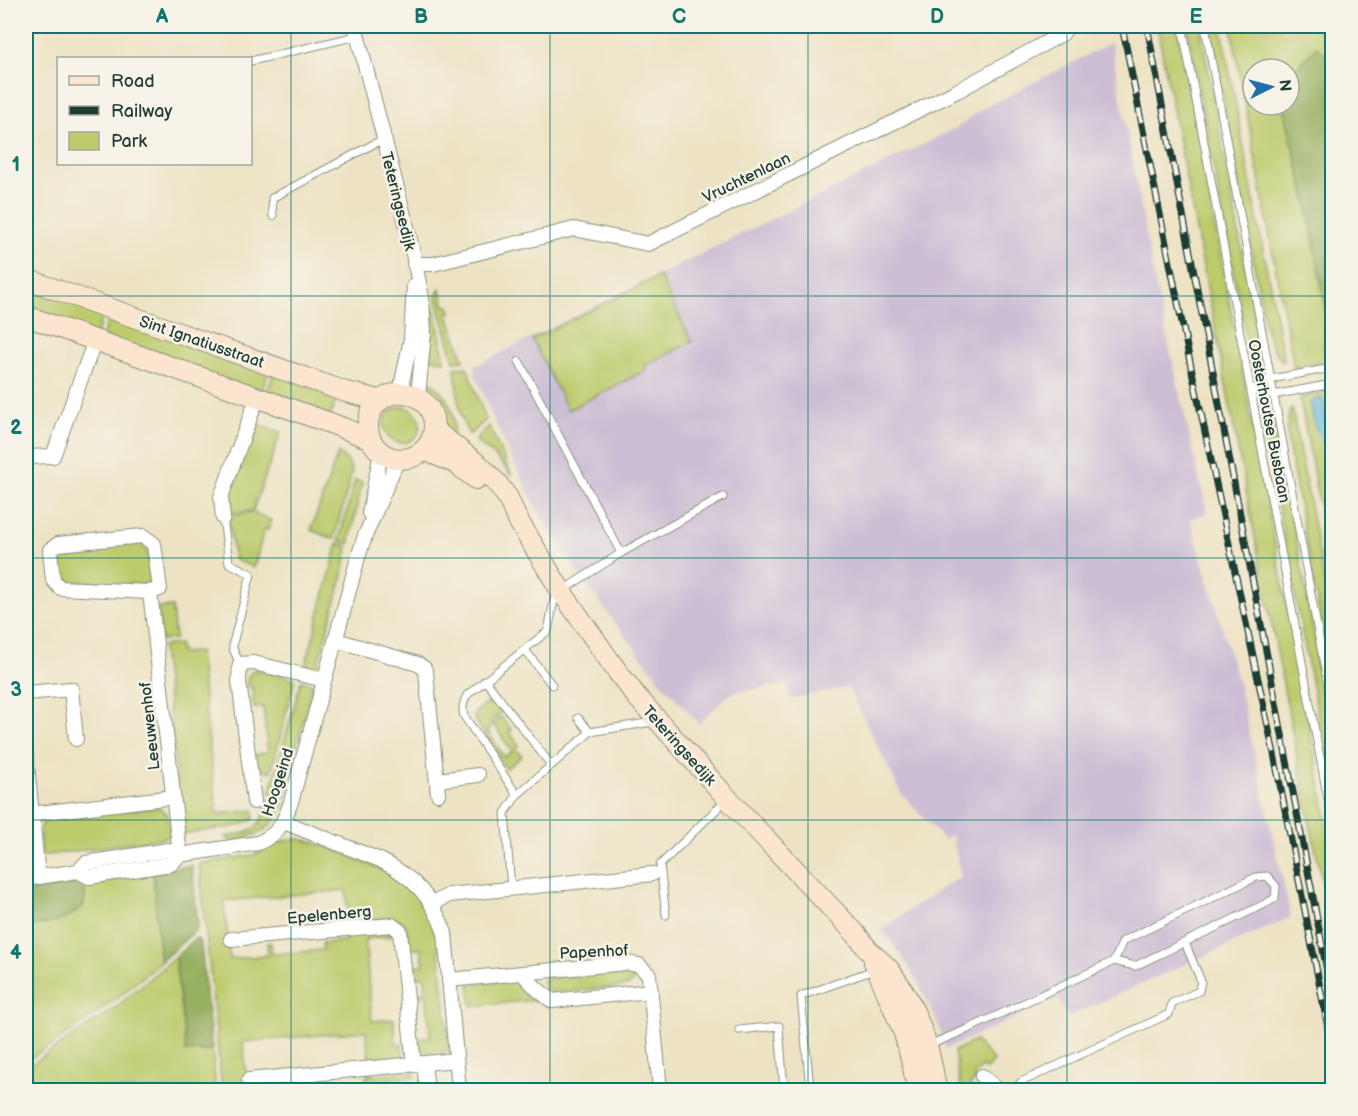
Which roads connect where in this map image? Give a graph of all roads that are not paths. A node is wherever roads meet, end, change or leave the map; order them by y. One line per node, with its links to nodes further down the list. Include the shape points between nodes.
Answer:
1 (1068, 26): 8 (street, Vruchtenlaan, via 1062,34 957,91 648,244 574,230 433,264)
2 (1182, 26): 16 (lane, Oosterhoutse Busbaan)
3 (1205, 26): 14 (lane, Oosterhoutse Busbaan)
4 (356, 31): 5 (lane); 6 (street, Teteringsedijk)
5 (252, 61)
6 (383, 139): 7 (lane, Teteringsedijk, via 272,198); 8 (street, Teteringsedijk)
7 (273, 216)
8 (414, 264): 17 (street, Teteringsedijk, via 422,298 424,333)
9 (26, 279): 20 (main road, Sint Ignatiusstraat, via 346,392)
10 (26, 316): 11 (main road)
11 (95, 340): 19 (main road); 24 (street, via 53,456)
12 (519, 361): 28 (lane)
13 (1332, 368): 14 (lane)
14 (1271, 379): 16 (lane); 18 (lane, Oosterhoutse Busbaan)
15 (1332, 384): 18 (lane)
16 (1251, 390): 18 (lane); 51 (lane, Oosterhoutse Busbaan)
17 (409, 394): 20 (main road); 21 (main road, via 431,411)
18 (1273, 395): 38 (lane, Oosterhoutse Busbaan)
19 (258, 398): 22 (main road, via 333,424); 27 (street, via 221,497)
20 (380, 400): 22 (main road, via 368,418 368,428)
21 (434, 430): 23 (main road); 26 (main road, Teteringsedijk, via 497,483)
22 (383, 450): 23 (main road, via 408,459); 31 (street, Hoogeind, via 365,536)
23 (424, 450): 26 (main road, Teteringsedijk, via 463,468)
24 (26, 457)
25 (723, 497): 28 (lane)
26 (516, 517): 29 (main road, Teteringsedijk)
27 (223, 518): 33 (lane, via 229,563 251,574 233,643)
28 (621, 553): 29 (lane)
29 (559, 588): 32 (lane, via 548,631); 40 (main road, Teteringsedijk)
30 (150, 592): 30 (street, Leeuwenhof, via 159,589 154,544 143,536 58,544 50,550 53,580 60,588); 47 (street, Leeuwenhof)
31 (336, 640): 34 (street, Hoogeind); 45 (street, via 424,668 437,787)
32 (525, 650): 35 (lane); 36 (lane)
33 (240, 664): 34 (street, via 254,663); 49 (street, Hoogeind)
34 (324, 680): 52 (street, Hoogeind)
35 (485, 680): 44 (lane); 46 (lane, via 467,695 462,709)
36 (552, 685)
37 (26, 693): 42 (street, via 71,689)
38 (1332, 707)
39 (578, 718): 41 (lane)
40 (658, 722): 41 (lane); 48 (main road, Teteringsedijk)
41 (590, 732): 44 (lane)
42 (76, 739)
43 (26, 755): 50 (street, Hoogeind)
44 (551, 765): 46 (lane)
45 (478, 776)
46 (517, 795): 56 (lane, via 505,813)
47 (173, 797): 50 (street); 53 (street, Leeuwenhof)
48 (728, 798): 54 (lane, via 660,865); 62 (main road, Teteringsedijk, via 856,934)
49 (254, 802)
50 (31, 814): 55 (street, Hoogeind)
51 (1332, 821)
52 (284, 822): 53 (street, Hoogeind, via 277,832 258,843); 57 (street, via 393,867 419,886)
53 (180, 855): 55 (street, Hoogeind, via 171,864 89,877 78,871)
54 (657, 873): 56 (street); 58 (lane)
55 (32, 878)
56 (511, 889): 57 (street, via 448,895)
57 (432, 904): 64 (street, via 445,933)
58 (666, 915)
59 (231, 939): 69 (street, Epelenberg, via 392,925 400,931)
60 (1185, 943): 61 (lane, via 1135,966); 61 (lane, via 1275,898 1276,886 1267,876 1256,877 1123,941); 80 (lane, via 1202,981 1199,991 1172,1003 1169,1014 1021,1082)
61 (1114, 961): 67 (lane)
62 (877, 962): 67 (main road, Teteringsedijk, via 890,970 904,992); 72 (lane, via 801,996); 77 (main road, Teteringsedijk, via 904,1033)
63 (522, 973): 64 (street, Papenhof); 65 (street, via 552,1001); 65 (street, Papenhof, via 626,963 639,965 649,975)
64 (449, 980): 68 (street)
65 (651, 991): 75 (street, Papenhof)
66 (739, 1030): 76 (lane, via 779,1026)
67 (927, 1046): 78 (main road, Teteringsedijk)
68 (456, 1060): 69 (street); 74 (street)
69 (419, 1064): 71 (street); 73 (street, Epelenberg)
70 (982, 1076): 79 (street)
71 (249, 1080)
72 (810, 1088)
73 (427, 1090)
74 (459, 1090)
75 (660, 1090)
76 (784, 1090)
77 (917, 1090)
78 (936, 1090)
79 (998, 1090)
80 (1014, 1090)

